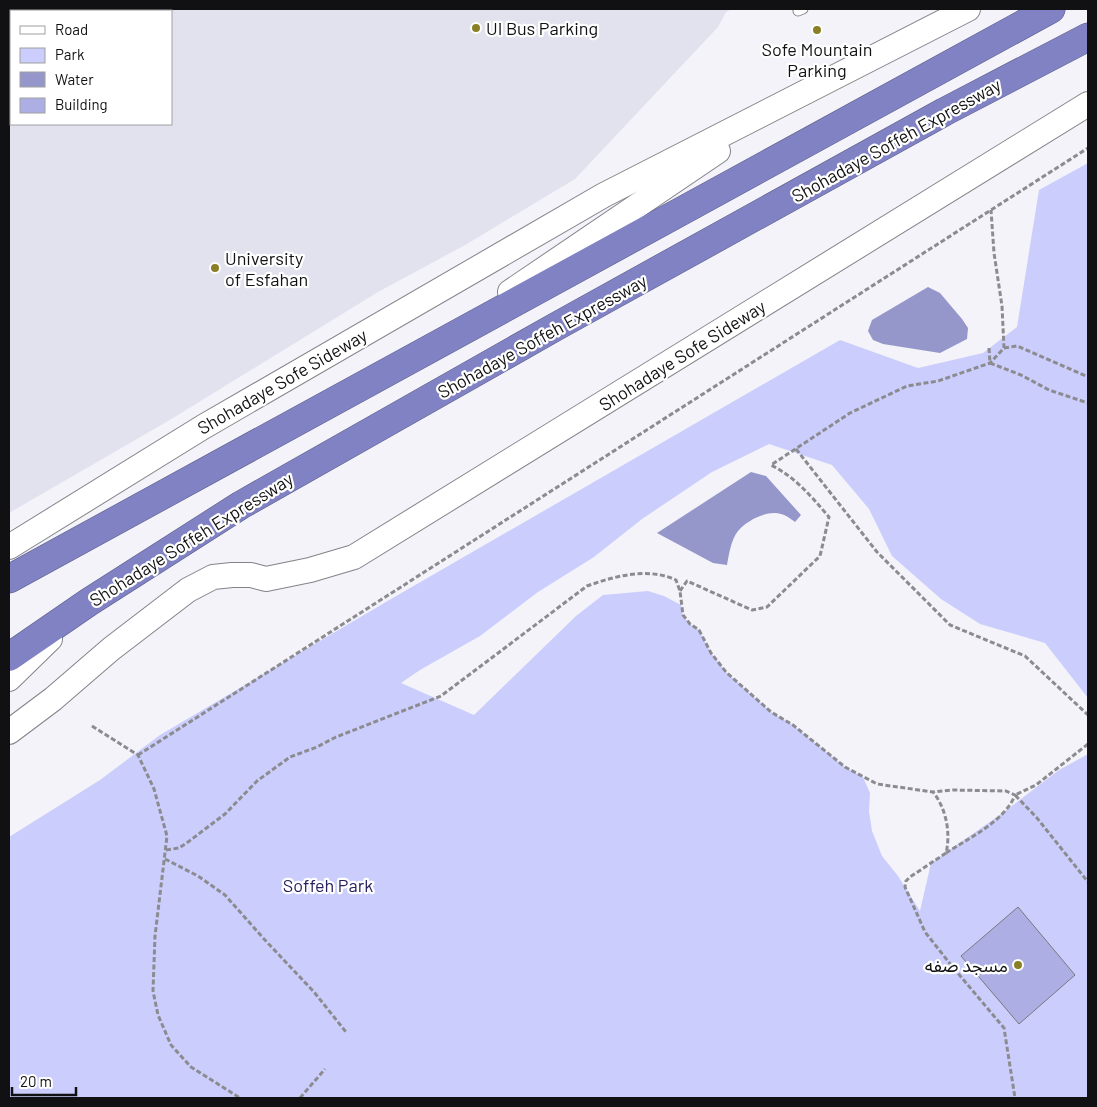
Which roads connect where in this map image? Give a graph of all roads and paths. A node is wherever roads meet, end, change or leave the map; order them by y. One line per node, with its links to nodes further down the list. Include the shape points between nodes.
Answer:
1 (968, 9): 5 (main road)
2 (985, 9): 5 (main road)
3 (1051, 9): 14 (highway)
4 (1088, 37): 20 (highway, Shohadaye Soffeh Expressway, via 944,112 241,505)
5 (830, 80): 6 (main road)
6 (798, 96): 14 (main road, via 544,270); 17 (main road, Shohadaye Sofe Sideway, via 604,195 212,422)
7 (1088, 104): 25 (main road, Shohadaye Sofe Sideway, via 354,557 266,579 251,575 213,578 188,590)
8 (1088, 148): 9 (path)
9 (991, 210): 11 (path); 27 (path)
10 (989, 348): 12 (path)
11 (1004, 348): 12 (path); 13 (path, via 1017,346)
12 (990, 363): 15 (path, via 1048,390); 16 (path, via 938,381 907,386 850,413)
13 (1088, 377)
14 (374, 379): 18 (highway)
15 (1088, 403)
16 (796, 448): 19 (path, via 771,465 806,490 828,517 820,556 767,607 752,610 686,581); 23 (path, via 877,552 950,625 1025,656)
17 (9, 547)
18 (9, 579)
19 (680, 591): 28 (path, via 683,616 699,630 726,672 771,712 794,725 845,766 877,784); 30 (path, via 676,580 668,576 641,573 588,586 441,696 290,757 257,781 225,814 188,842)
20 (89, 602): 21 (highway, Shohadaye Soffeh Expressway); 22 (main road)
21 (9, 657)
22 (9, 679)
23 (1088, 715)
24 (92, 726): 27 (path)
25 (9, 732)
26 (1088, 744): 29 (path, via 1036,785)
27 (138, 755): 30 (path, via 160,809 167,836)
28 (933, 792): 29 (path, via 1006,791); 31 (path, via 944,812 948,834)
29 (1015, 795): 31 (path, via 1002,814); 33 (path)
30 (166, 850): 32 (path)
31 (946, 853): 38 (path, via 910,877 905,887 925,932 1004,1028)
32 (165, 859): 34 (path, via 225,895); 36 (path, via 155,936 153,991 158,1015 171,1045 191,1067)
33 (1088, 882)
34 (346, 1032)
35 (325, 1069): 37 (path)
36 (240, 1098)
37 (300, 1098)
38 (1014, 1098)

